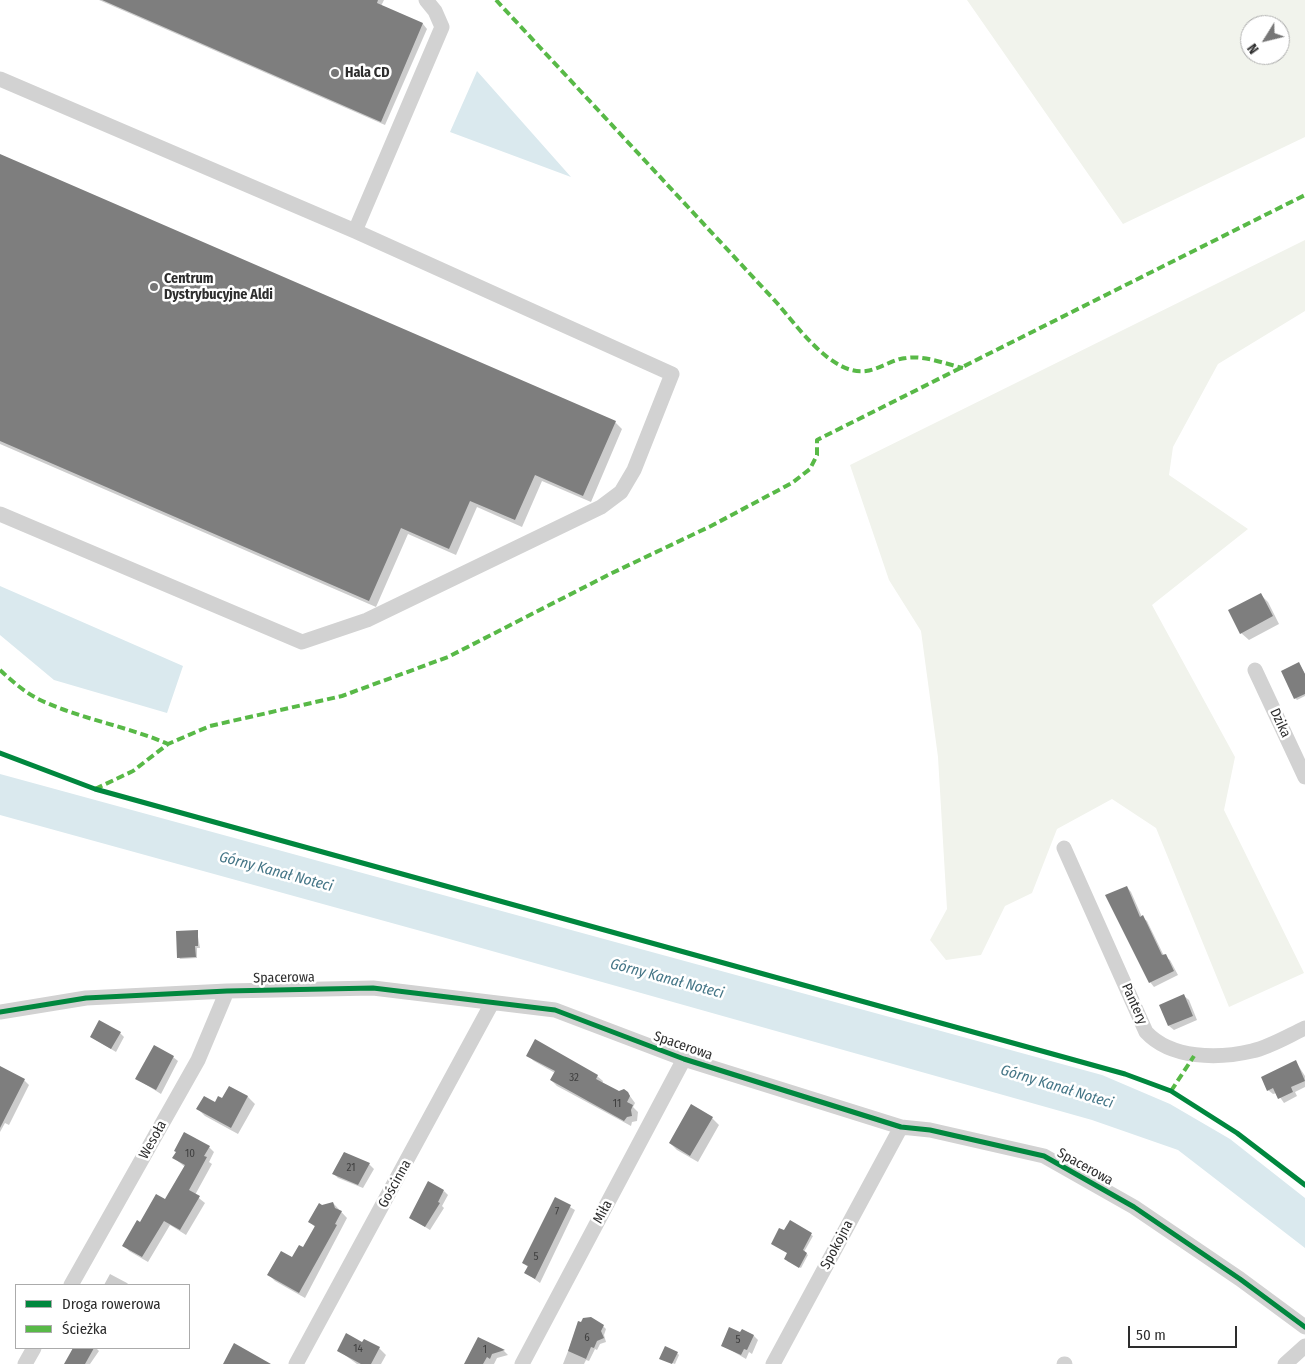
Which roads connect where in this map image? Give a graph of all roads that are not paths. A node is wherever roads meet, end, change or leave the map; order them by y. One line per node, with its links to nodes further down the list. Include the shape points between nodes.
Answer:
1 (426, 0): 3 (street, via 435,10 442,27)
2 (0, 79): 3 (street)
3 (355, 231): 4 (street, via 672,374 634,470 621,492 601,507 367,620 302,642)
4 (0, 514)
5 (1255, 670): 6 (street, Dzika)
6 (1305, 777)
7 (1064, 848): 11 (street, Pantery, via 1146,1032 1156,1042 1194,1056 1252,1051)
8 (226, 991): 9 (street, Spacerowa, via 373,988); 10 (street, Spacerowa, via 86,998); 14 (street, Wesoła, via 198,1060)
9 (492, 1003): 12 (street, Spacerowa, via 556,1010); 19 (street, Gościnna)
10 (0, 1012)
11 (1305, 1028)
12 (684, 1059): 13 (street, Spacerowa); 20 (street, Miła)
13 (901, 1127): 15 (street, Spacerowa, via 930,1130 1044,1156 1134,1207); 21 (street, Spokojna)
14 (73, 1284)
15 (1305, 1327)
16 (1305, 1346): 22 (street)
17 (33, 1349): 18 (street)
18 (25, 1364)
19 (296, 1364)
20 (522, 1364)
21 (773, 1364)
22 (1285, 1364)

